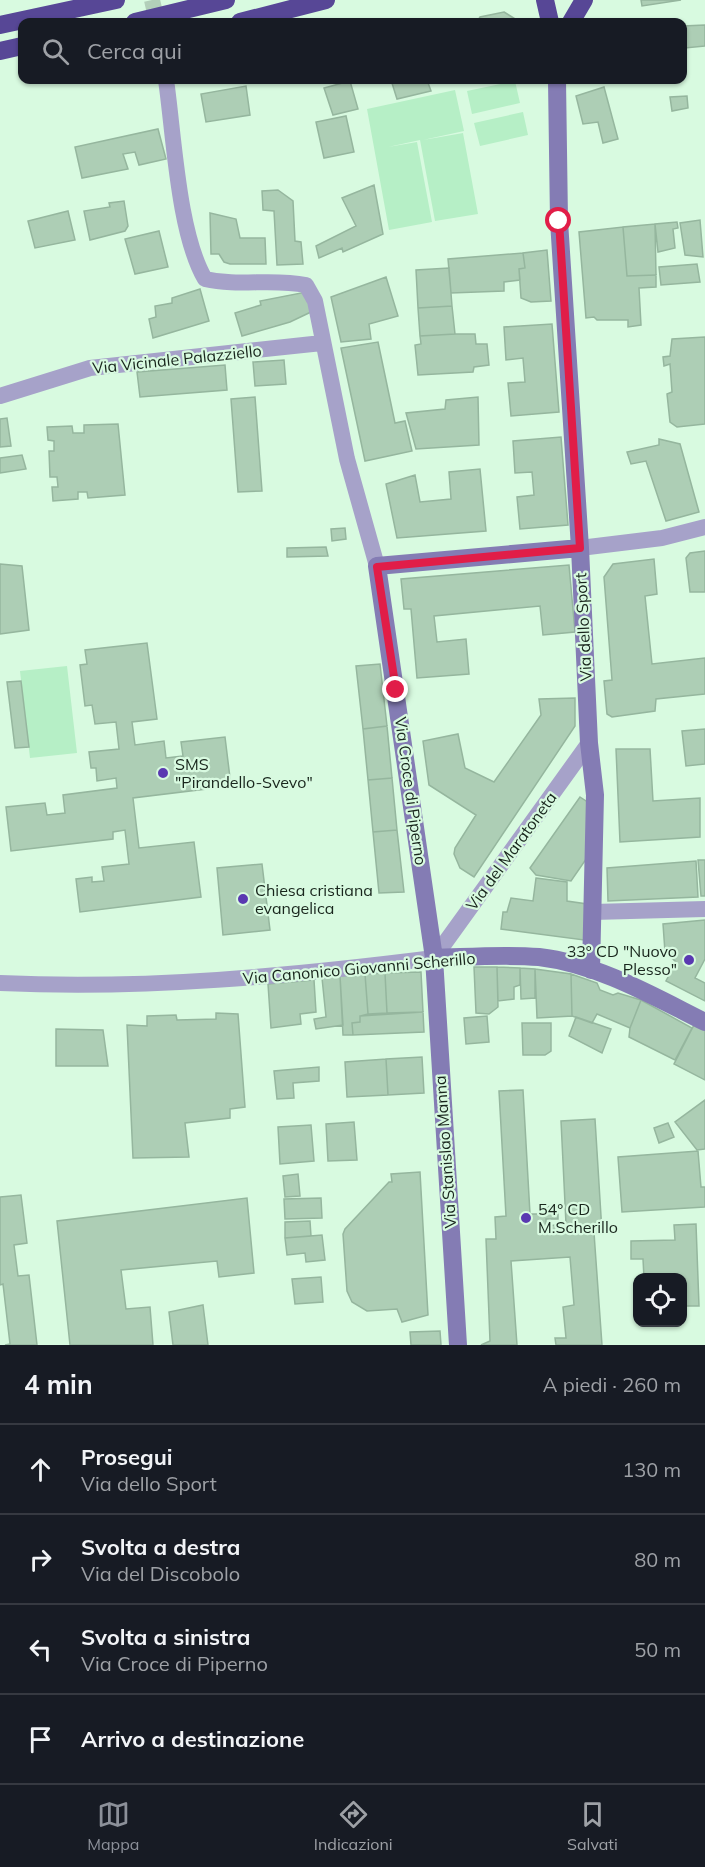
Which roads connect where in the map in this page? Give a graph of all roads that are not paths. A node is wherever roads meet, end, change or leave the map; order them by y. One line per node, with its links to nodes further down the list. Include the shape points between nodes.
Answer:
1 (64, 0): 12 (highway)
2 (116, 0): 7 (highway)
3 (226, 0): 8 (highway, bridge)
4 (584, 0): 11 (highway)
5 (322, 1): 9 (highway)
6 (544, 1): 10 (highway)
7 (32, 18)
8 (152, 18)
9 (256, 18)
10 (548, 18)
11 (573, 18)
12 (0, 20)
13 (18, 21): 14 (highway)
14 (0, 25)
15 (18, 47): 16 (highway)
16 (0, 51)
17 (18, 54): 18 (highway)
18 (0, 56)
19 (167, 84): 21 (street, Via Croce di Piperno, via 186,221 194,260 205,279 282,280 306,285 315,301)
20 (557, 84): 24 (street, Via dello Sport, via 559,221)
21 (322, 343): 22 (street, Via Vicinale Palazziello, via 90,368); 25 (street, Via Croce di Piperno, via 347,459)
22 (0, 396)
23 (705, 527): 24 (street, via 662,538)
24 (580, 548): 25 (street); 26 (street, Via dello Sport)
25 (377, 567): 29 (street, Via Croce di Piperno)
26 (589, 743): 28 (street, Via dello Sport, via 595,795); 29 (street, Via del Maratoneta)
27 (705, 909): 28 (street)
28 (593, 912): 30 (street, Via dello Sport)
29 (434, 958): 30 (street, Via Canonico Giovanni Scherillo, via 540,957); 31 (street, Via Canonico Giovanni Scherillo, via 252,978); 33 (street, Via Stanislao Manna)
30 (591, 970): 32 (street, Via Canonico Giovanni Scherillo)
31 (0, 983)
32 (705, 1022)
33 (458, 1345)

